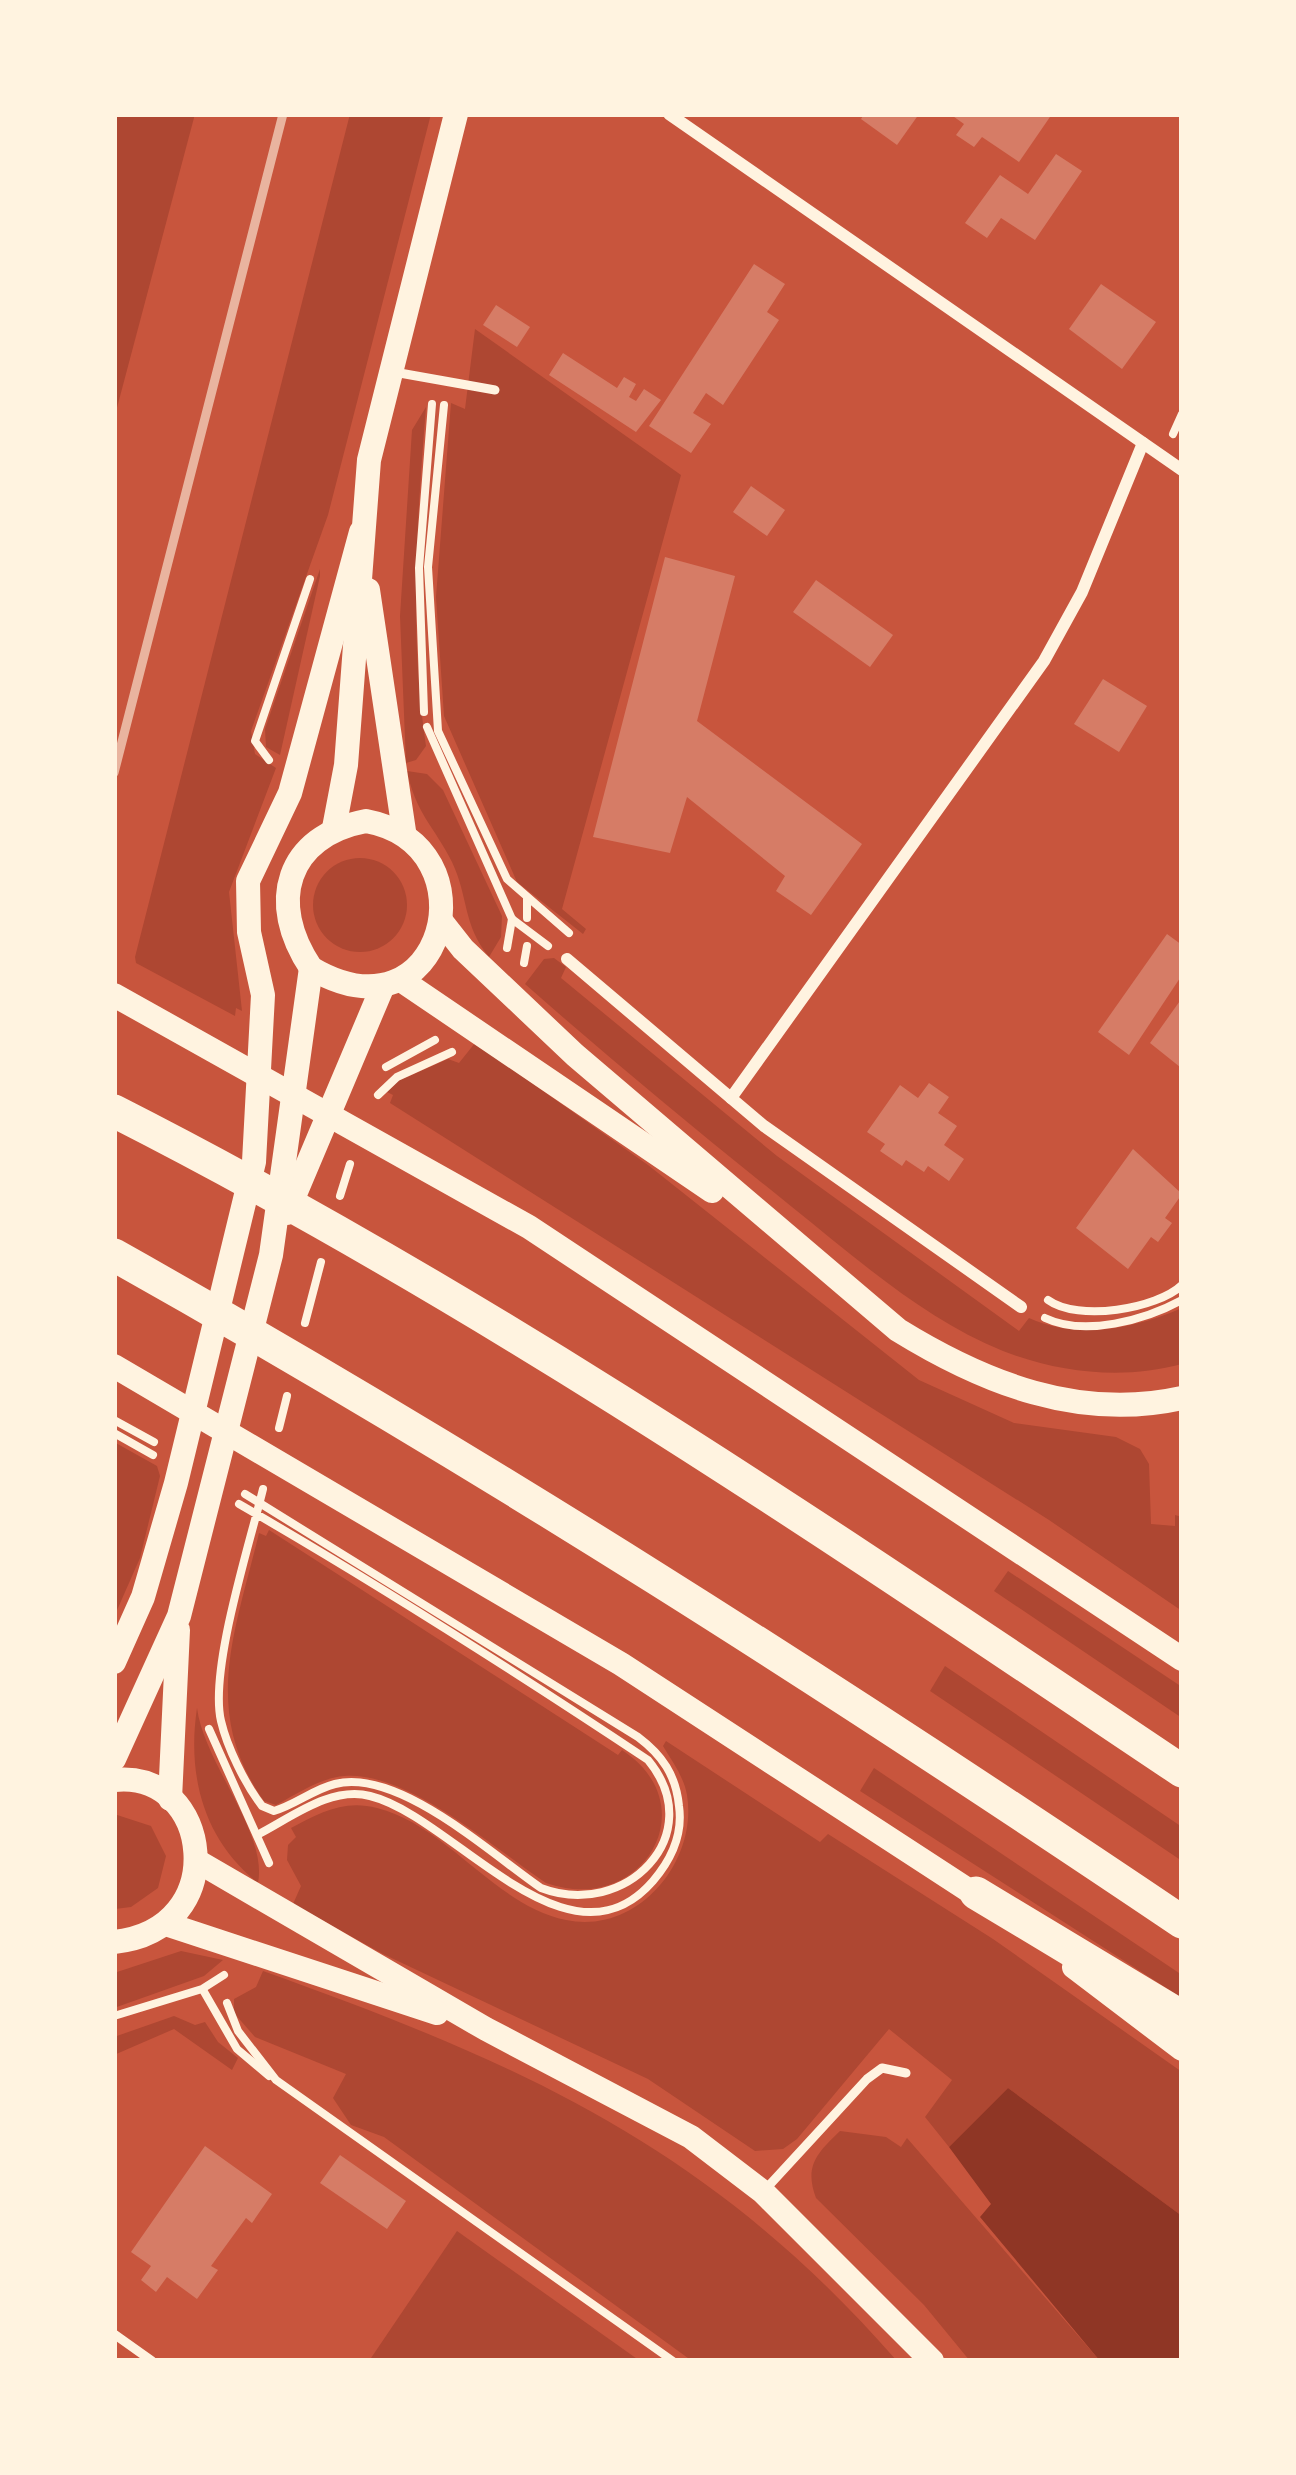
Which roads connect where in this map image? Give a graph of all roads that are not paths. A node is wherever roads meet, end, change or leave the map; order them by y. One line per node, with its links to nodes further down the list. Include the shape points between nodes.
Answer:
1 (456, 114): 3 (main road)
2 (669, 114): 5 (street)
3 (394, 372): 4 (lane); 7 (main road, via 369,460)
4 (495, 390)
5 (1143, 443): 6 (street); 15 (street, via 1082,592 1044,661)
6 (1182, 470)
7 (361, 532): 8 (main road, via 346,765); 9 (main road); 25 (main road, via 290,793 248,881 262,1024 254,1162 143,1597)
8 (334, 827): 9 (main road, via 366,821); 12 (main road, via 298,863 286,889 285,914)
9 (404, 831): 10 (main road, via 434,869)
10 (440, 921): 13 (main road, via 436,941); 19 (main road, via 575,1055)
11 (567, 959): 15 (street)
12 (310, 968): 13 (main road, via 334,982); 18 (main road)
13 (392, 984): 18 (main road, via 344,1070); 19 (main road, via 556,1081)
14 (114, 995): 24 (main road, via 548,1238)
15 (731, 1098): 20 (street)
16 (114, 1111): 27 (highway, via 631,1406)
17 (114, 1255): 32 (highway, via 557,1513)
18 (271, 1255): 23 (main road, via 219,1493)
19 (828, 1273): 22 (main road, via 898,1330 1000,1383 1100,1405)
20 (1021, 1307)
21 (114, 1366): 31 (main road, via 602,1652)
22 (1182, 1398)
23 (179, 1616): 26 (main road); 29 (main road)
24 (1182, 1659)
25 (114, 1662)
26 (114, 1760)
27 (1182, 1771)
28 (114, 1780): 29 (main road, via 139,1780)
29 (170, 1799): 30 (main road, via 192,1834)
30 (197, 1861): 33 (main road, via 187,1902); 36 (main road)
31 (976, 1894): 35 (highway); 37 (main road)
32 (1182, 1922)
33 (166, 1924): 34 (main road); 36 (main road)
34 (114, 1942)
35 (1182, 2017)
36 (486, 2029): 39 (main road, via 691,2137)
37 (1182, 2049)
38 (906, 2073): 39 (lane, via 882,2068 866,2079)
39 (764, 2192): 42 (main road)
40 (114, 2334): 41 (lane)
41 (152, 2361)
42 (932, 2361)

